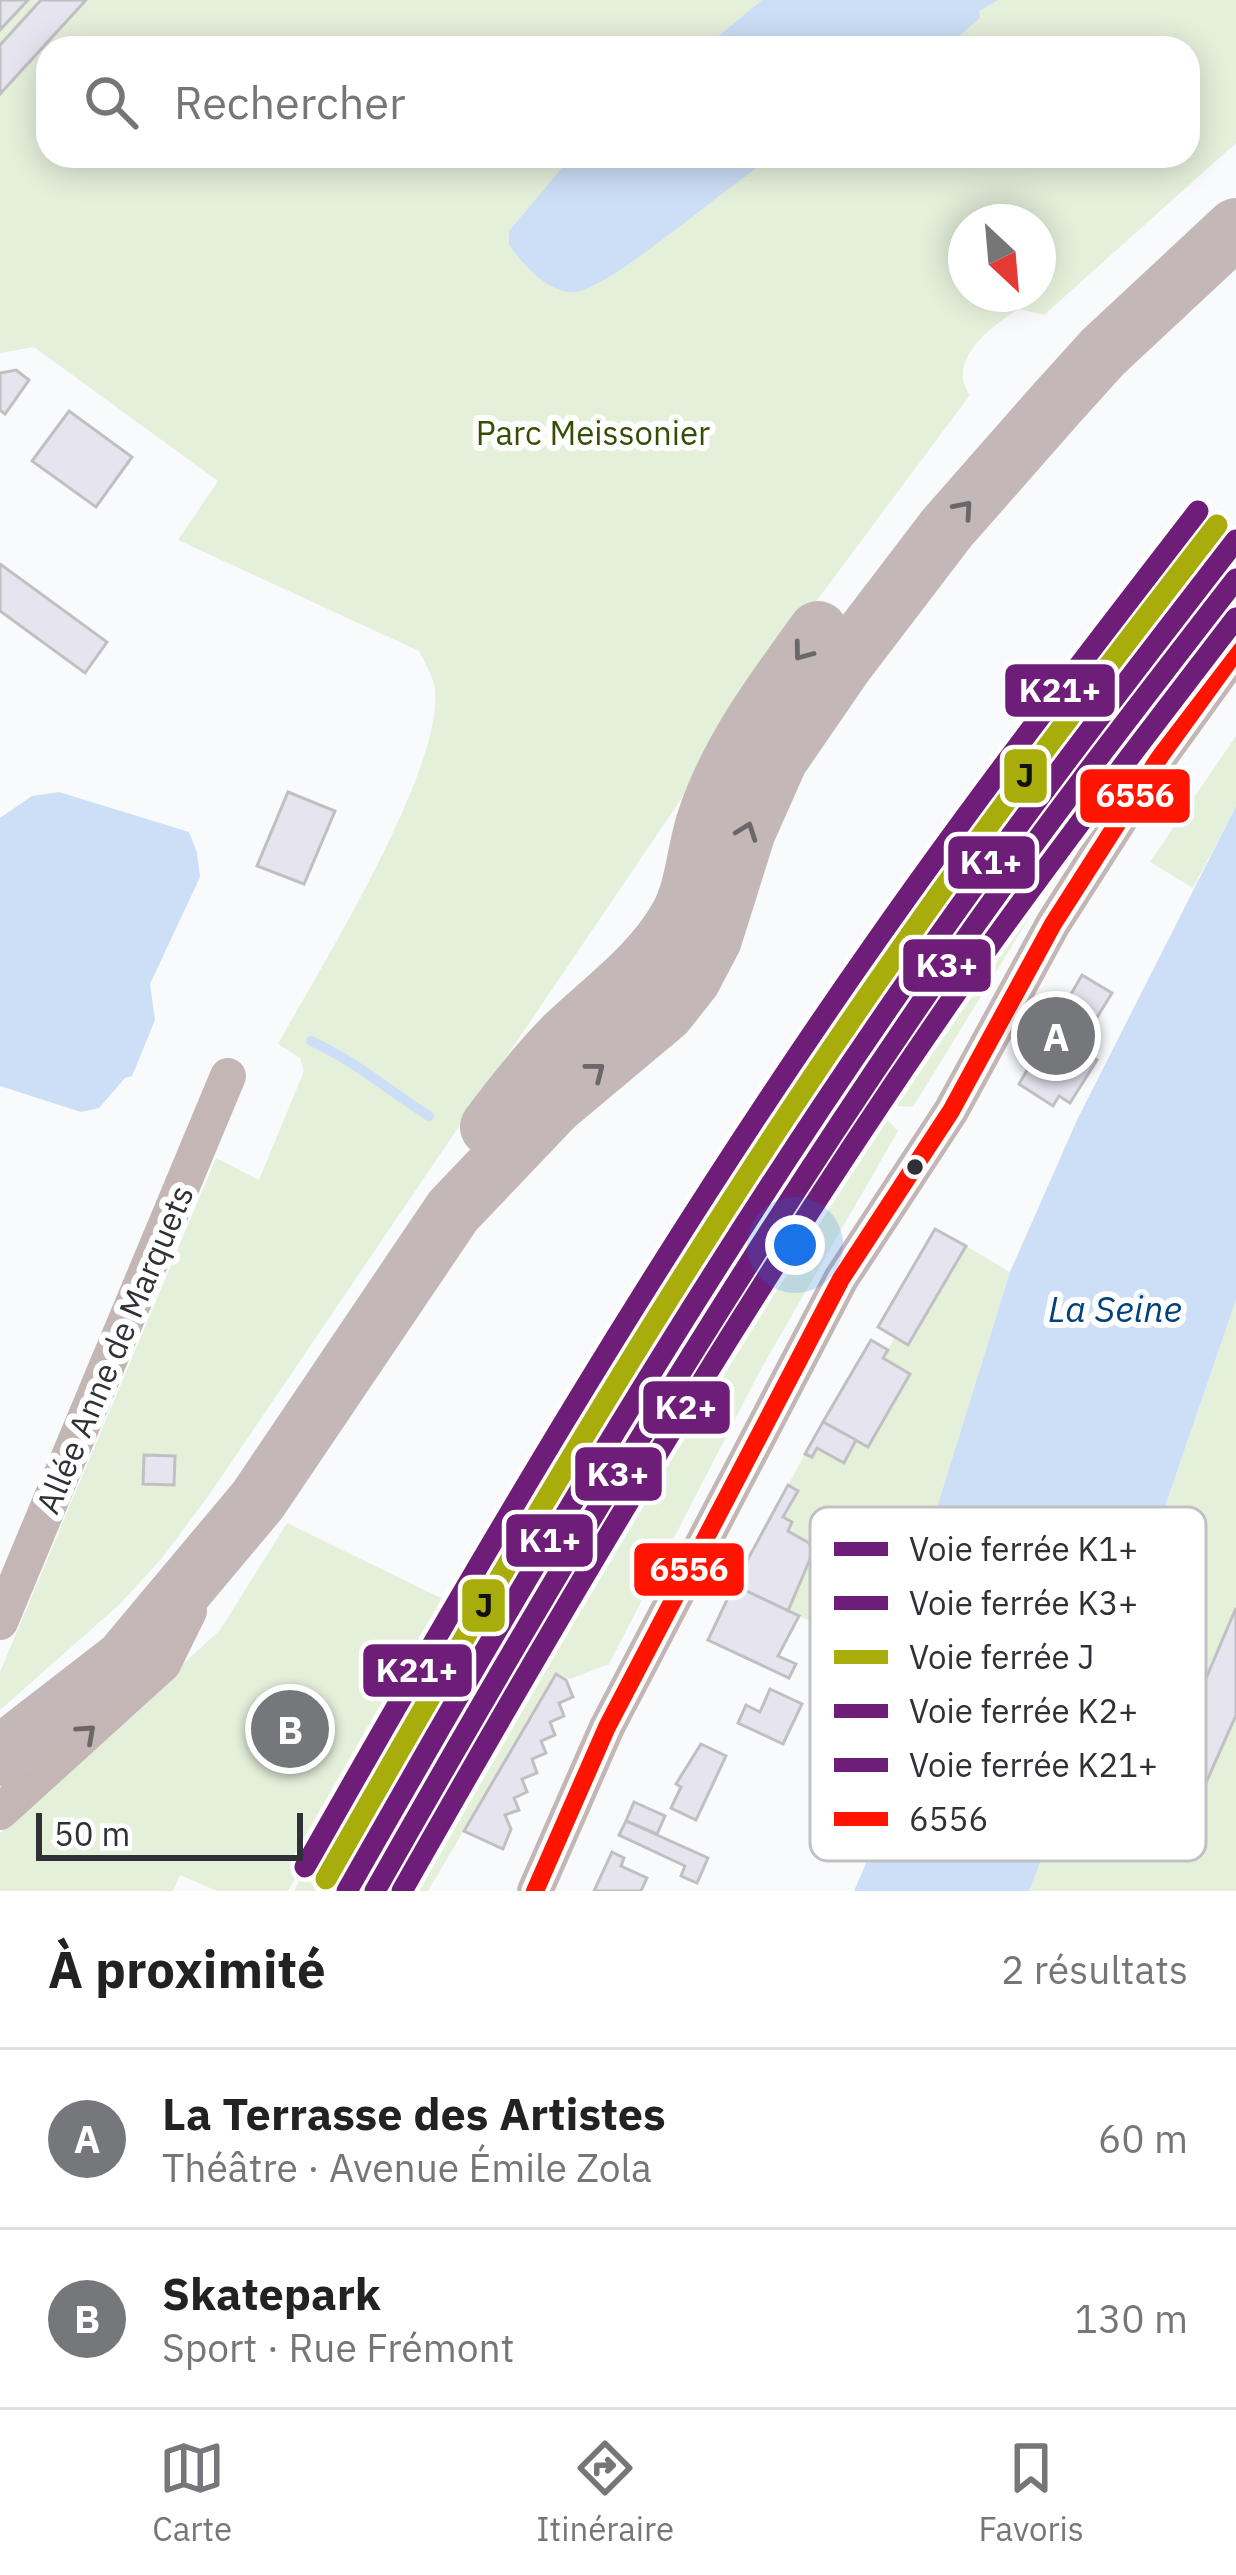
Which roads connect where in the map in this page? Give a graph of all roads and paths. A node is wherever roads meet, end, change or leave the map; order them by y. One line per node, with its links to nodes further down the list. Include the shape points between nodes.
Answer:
1 (1236, 187): 5 (main road, one-way to 5, via 1208,203 1063,338 852,584 731,759 679,918 619,991 538,1065 482,1137)
2 (1236, 228): 5 (main road, one-way to 2, via 554,1105 665,1012 712,939 778,759 844,663 947,528 1102,352)
3 (1236, 651): 10 (street, via 1053,924 951,1111 841,1279 607,1726)
4 (228, 1076): 7 (street, Allée Anne de Marquets)
5 (453, 1211): 6 (main road)
6 (220, 1546): 8 (main road, via 124,1660); 9 (street, one-way to 6, via 163,1664)
7 (0, 1622)
8 (0, 1756)
9 (0, 1811)
10 (535, 1891)

